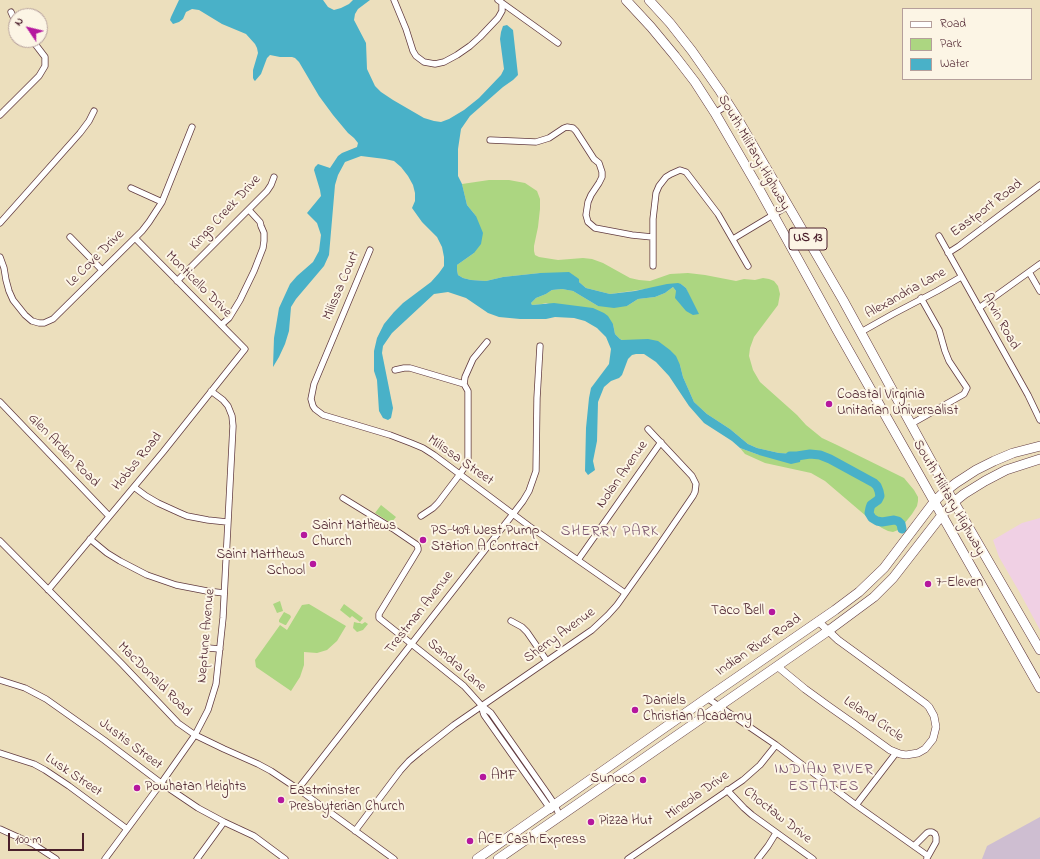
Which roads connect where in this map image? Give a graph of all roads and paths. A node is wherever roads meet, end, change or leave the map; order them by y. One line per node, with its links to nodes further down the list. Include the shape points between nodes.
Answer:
1 (394, 0): 4 (street, via 416,56 424,62 435,64 457,55 480,37 502,11)
2 (626, 0): 9 (main road, South Military Highway / US 13, via 695,82)
3 (649, 0): 7 (main road, South Military Highway / US 13, via 692,51)
4 (500, 2): 5 (street)
5 (558, 43)
6 (39, 48): 10 (street, via 46,57 39,76)
7 (729, 104): 9 (street); 17 (main road, South Military Highway / US 13)
8 (94, 111): 20 (street, via 80,133)
9 (715, 113): 19 (main road, South Military Highway / US 13)
10 (1, 114)
11 (192, 127): 16 (street, Le Cove Drive)
12 (490, 140): 23 (street, via 536,142 549,138 564,128 574,128 602,172 587,205 587,218 591,225 595,228)
13 (274, 177): 18 (street, Kings Creek Drive, via 267,191)
14 (1040, 185): 27 (street, Eastport Road)
15 (131, 188): 16 (street)
16 (162, 202): 24 (street, Le Cove Drive)
17 (788, 206): 19 (street); 43 (main road, South Military Highway / US 13)
18 (249, 210): 35 (street, Kings Creek Drive); 41 (street, via 260,222 264,233 263,248 240,300 229,318)
19 (773, 215): 25 (street); 61 (main road, South Military Highway / US 13)
20 (0, 223)
21 (939, 236): 27 (street, Arvin Road)
22 (70, 237): 32 (street)
23 (652, 237): 25 (street, via 656,193 662,181 680,170 686,172 718,214); 30 (street)
24 (135, 238): 32 (street, Le Cove Drive); 35 (street, Monticello Drive)
25 (733, 239): 31 (street)
26 (370, 250): 42 (street, Milissa Court)
27 (948, 253): 34 (street, Arvin Road)
28 (0, 257): 32 (street, Le Cove Drive, via 14,300 25,315 39,323 53,319)
29 (1040, 264): 33 (street)
30 (652, 266)
31 (748, 266)
32 (102, 270)
33 (1028, 272): 36 (street); 40 (street)
34 (961, 277): 37 (street, Alexandria Lane); 40 (street, Arvin Road)
35 (177, 281): 38 (street, Monticello Drive)
36 (1040, 291)
37 (921, 298): 43 (street, Alexandria Lane); 52 (street, via 939,330 949,361 967,388 964,394)
38 (195, 299): 39 (street); 41 (street, Monticello Drive)
39 (190, 304)
40 (979, 308): 51 (street, Arvin Road)
41 (221, 325): 46 (street, Monticello Drive)
42 (336, 332): 57 (street, Milissa Street, via 312,391 311,402 315,409 323,415 411,442)
43 (861, 332): 52 (main road, South Military Highway / US 13)
44 (487, 342): 48 (street, via 473,359)
45 (540, 346): 63 (street, Trestman Avenue, via 536,471 529,491)
46 (245, 349): 49 (street, Hobbs Road)
47 (395, 370): 48 (street, via 410,368)
48 (464, 384): 57 (street, via 468,391 468,461)
49 (211, 391): 58 (street, Hobbs Road); 67 (street, Neptune Avenue, via 223,400 232,416)
50 (0, 402): 65 (street, Glen Arden Road)
51 (1040, 420)
52 (911, 424): 59 (main road, South Military Highway / US 13)
53 (648, 429): 54 (street, Sherry Avenue)
54 (661, 442): 70 (street, Nolan Avenue); 73 (street, Sherry Avenue, via 692,476 696,484 695,492)
55 (1040, 446): 59 (main road, Indian River Road, via 1013,453 990,463)
56 (1040, 459): 62 (main road, Indian River Road, via 989,478)
57 (460, 474): 63 (street, Milissa Street); 66 (street, via 438,503)
58 (134, 487): 65 (street, Hobbs Road); 67 (street, via 158,504 180,513)
59 (947, 490): 61 (main road, Indian River Road); 62 (main road, South Military Highway / US 13)
60 (343, 498): 77 (street, Sandra Lane, via 417,545 418,550 378,616)
61 (934, 502): 64 (main road, South Military Highway / US 13); 75 (main road, Indian River Road, via 884,568 859,592)
62 (954, 502): 64 (main road, Indian River Road); 80 (main road, South Military Highway / US 13)
63 (513, 514): 70 (street, Milissa Street); 77 (street, Trestman Avenue)
64 (942, 515): 76 (main road, Indian River Road, via 884,587); 84 (main road, South Military Highway / US 13)
65 (109, 516): 68 (street, Hobbs Road)
66 (421, 516)
67 (228, 522): 72 (street, Neptune Avenue)
68 (90, 539): 71 (street, Hobbs Road); 72 (street, via 107,553 148,575 176,585)
69 (0, 541): 71 (street, MacDonald Road)
70 (578, 560): 73 (street, Milissa Street)
71 (48, 590): 88 (street, MacDonald Road, via 178,723)
72 (224, 592): 79 (street, Neptune Avenue)
73 (625, 593): 81 (street, Sherry Avenue, via 600,624)
74 (511, 621): 81 (street, via 527,632)
75 (819, 622): 76 (street, Leland Circle); 85 (main road, Indian River Road)
76 (828, 631): 82 (main road, Indian River Road); 91 (street, Leland Circle, via 932,711 936,727 930,744 923,751 912,755)
77 (412, 644): 86 (street, Sandra Lane, via 464,686); 93 (street, Trestman Avenue)
78 (208, 648): 79 (street)
79 (220, 649): 88 (street, Neptune Avenue, via 213,697)
80 (1040, 650)
81 (547, 661): 86 (street, Sherry Avenue)
82 (777, 666): 87 (main road, Indian River Road); 91 (street, Leland Circle, via 805,689)
83 (0, 680): 92 (street, Justis Street, via 25,688 46,699)
84 (1040, 688)
85 (707, 698): 87 (street); 96 (main road, Indian River Road)
86 (482, 706): 96 (street, Sandra Lane, via 491,713); 101 (street, Sherry Avenue, via 409,761)
87 (719, 706): 89 (street); 97 (main road, Indian River Road)
88 (195, 735): 92 (street, Neptune Avenue); 93 (street, MacDonald Road, via 258,764)
89 (776, 745): 94 (street, Mineola Drive, via 753,772); 95 (street)
90 (0, 753): 100 (street, Lusk Street, via 45,770)
91 (896, 753): 95 (street)
92 (161, 783): 98 (street, Justis Street); 100 (street, Neptune Avenue)
93 (298, 789): 101 (street, MacDonald Road)
94 (728, 790): 102 (street, Choctaw Drive, via 744,808); 112 (street, Mineola Drive)
95 (856, 804): 103 (street)
96 (552, 807): 97 (street, Sandra Lane); 110 (main road, Indian River Road)
97 (560, 817): 111 (main road, Indian River Road)
98 (224, 822): 107 (street); 108 (street, Justis Street, via 254,836)
99 (0, 829): 105 (street, via 33,844)
100 (127, 829): 106 (street, Neptune Avenue)
101 (355, 831): 109 (street, MacDonald Road)
102 (776, 833): 113 (street); 114 (street, Choctaw Drive)
103 (914, 846): 104 (street); 104 (street, via 927,833 932,832 936,842)
104 (927, 857)
105 (56, 859)
106 (105, 859)
107 (197, 859)
108 (286, 859)
109 (394, 859)
110 (477, 859)
111 (498, 859)
112 (628, 859)
113 (758, 859)
114 (813, 859)

